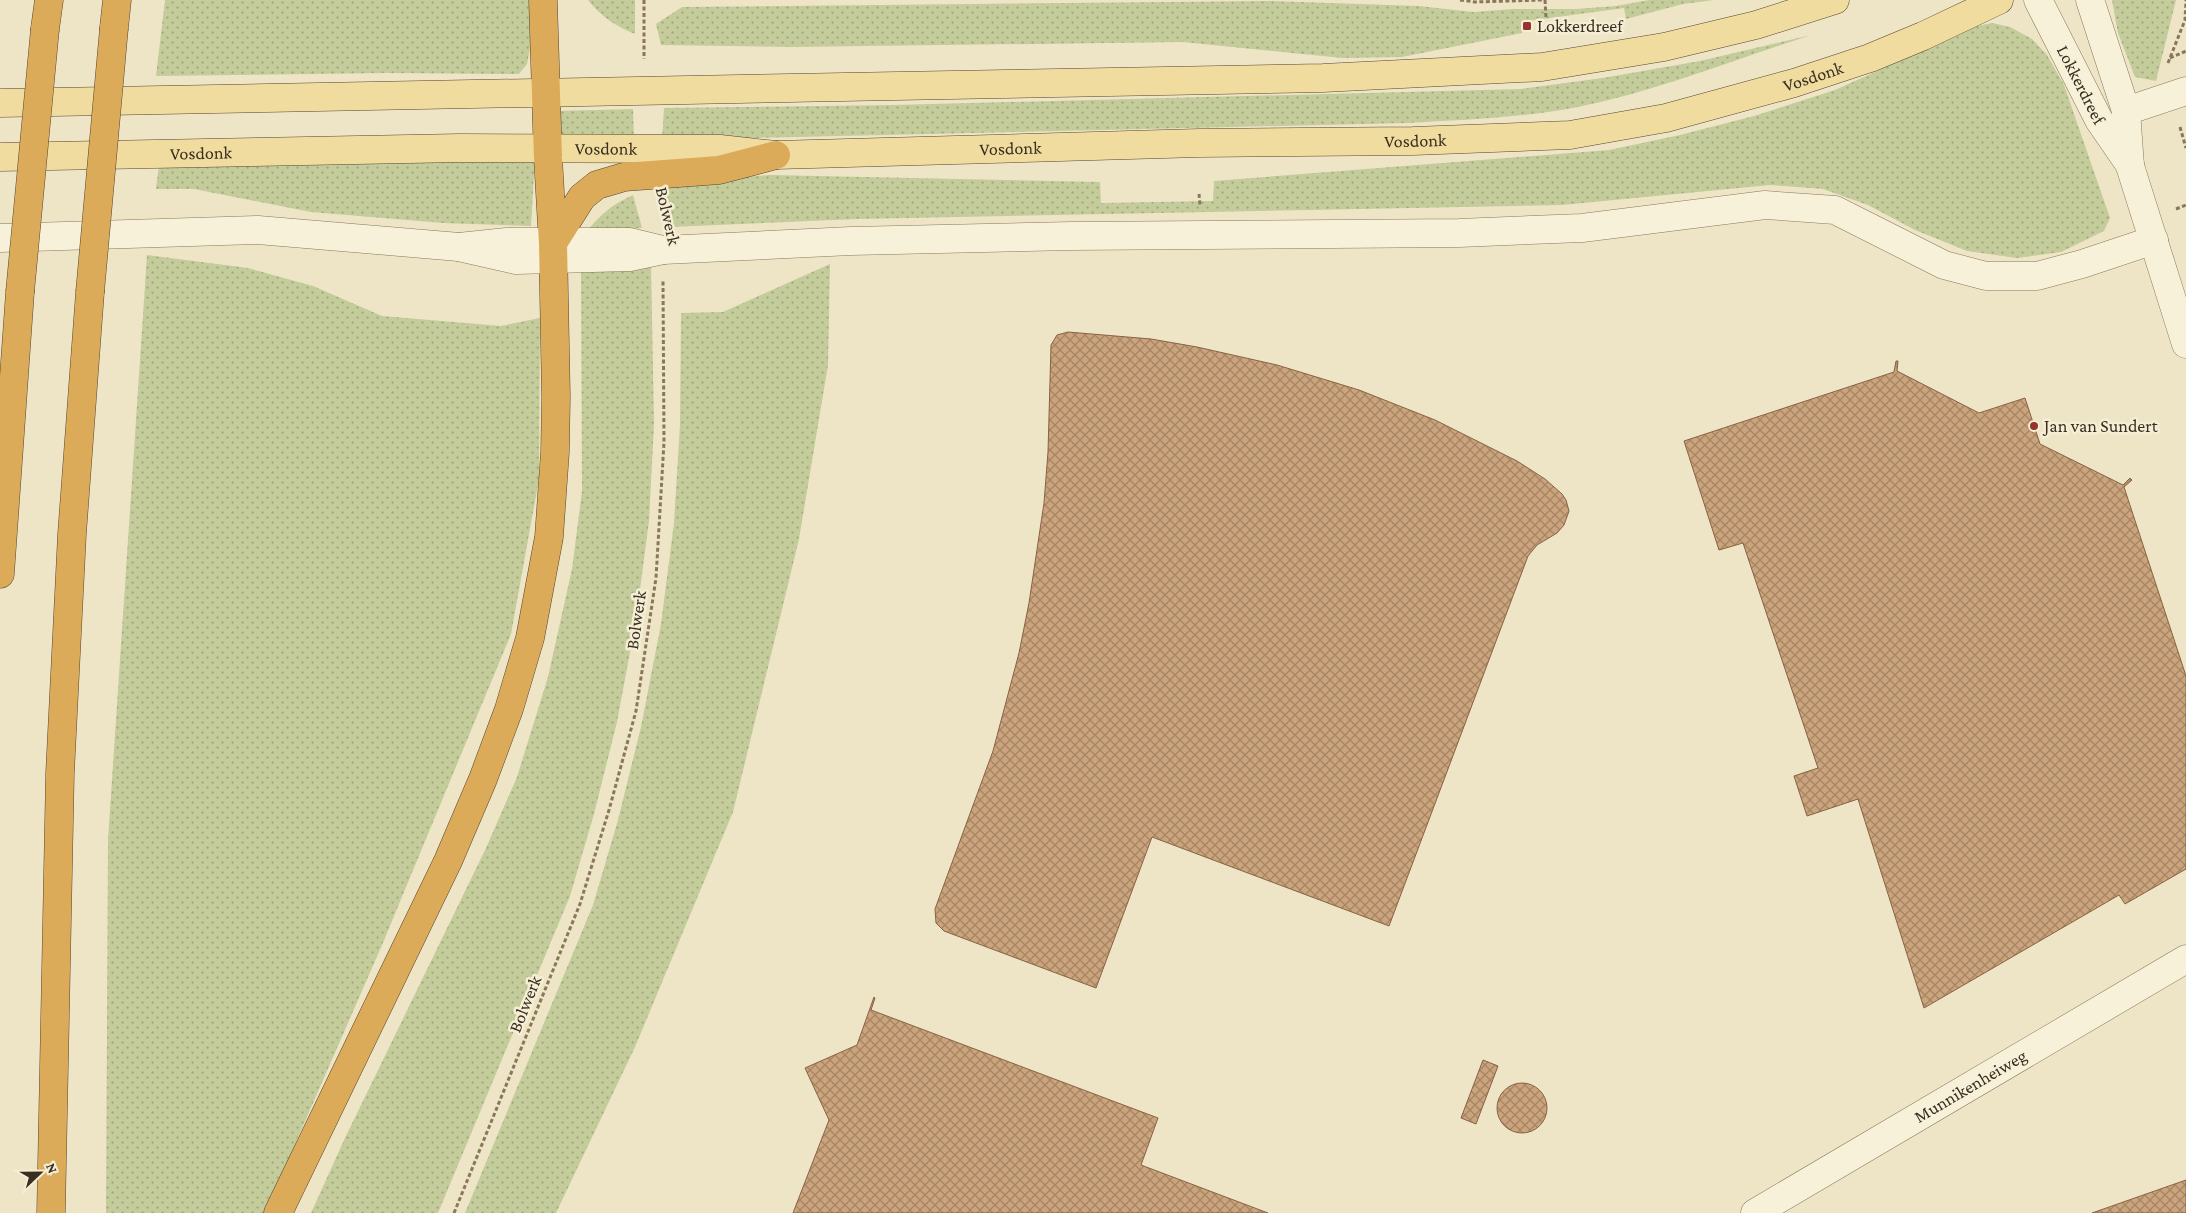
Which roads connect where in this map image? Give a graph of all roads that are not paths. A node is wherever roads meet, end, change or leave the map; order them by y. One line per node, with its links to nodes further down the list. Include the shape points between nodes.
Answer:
1 (49, 0): 20 (highway, bridge)
2 (118, 0): 23 (highway, bridge, via 90,292 72,534 60,773)
3 (543, 0): 9 (highway)
4 (1835, 0): 9 (main road, via 1756,25 1664,47 1542,67 1323,78)
5 (1999, 0): 13 (main road, Vosdonk, via 1870,58 1794,83 1666,118 1570,135)
6 (2038, 0): 15 (street, Lokkerdreef, via 2099,120)
7 (2090, 0): 11 (street, Lokkerdreef)
8 (2186, 91): 11 (street)
9 (546, 92): 10 (main road); 12 (highway)
10 (0, 103)
11 (2126, 111): 15 (street, Lokkerdreef)
12 (548, 149): 13 (main road, Vosdonk, via 720,149); 14 (main road, Vosdonk); 18 (highway)
13 (776, 155): 18 (highway, via 719,170 624,177 597,185 582,197)
14 (0, 157)
15 (2130, 166): 17 (street, Lokkerdreef)
16 (0, 238): 18 (street, via 258,230 459,247 506,242)
17 (2154, 240): 18 (street, via 2037,276 1986,276 1944,265 1835,210 1765,205 1582,228 1459,233 1072,236 851,241 663,250 630,242); 19 (street, Lokkerdreef)
18 (553, 251): 24 (highway, via 556,397 552,506 530,638 509,709 448,861)
19 (2186, 344)
20 (1, 528): 21 (highway)
21 (0, 574)
22 (2186, 959): 25 (street, Munnikenheiweg)
23 (51, 1213)
24 (278, 1213)
25 (1754, 1213)

